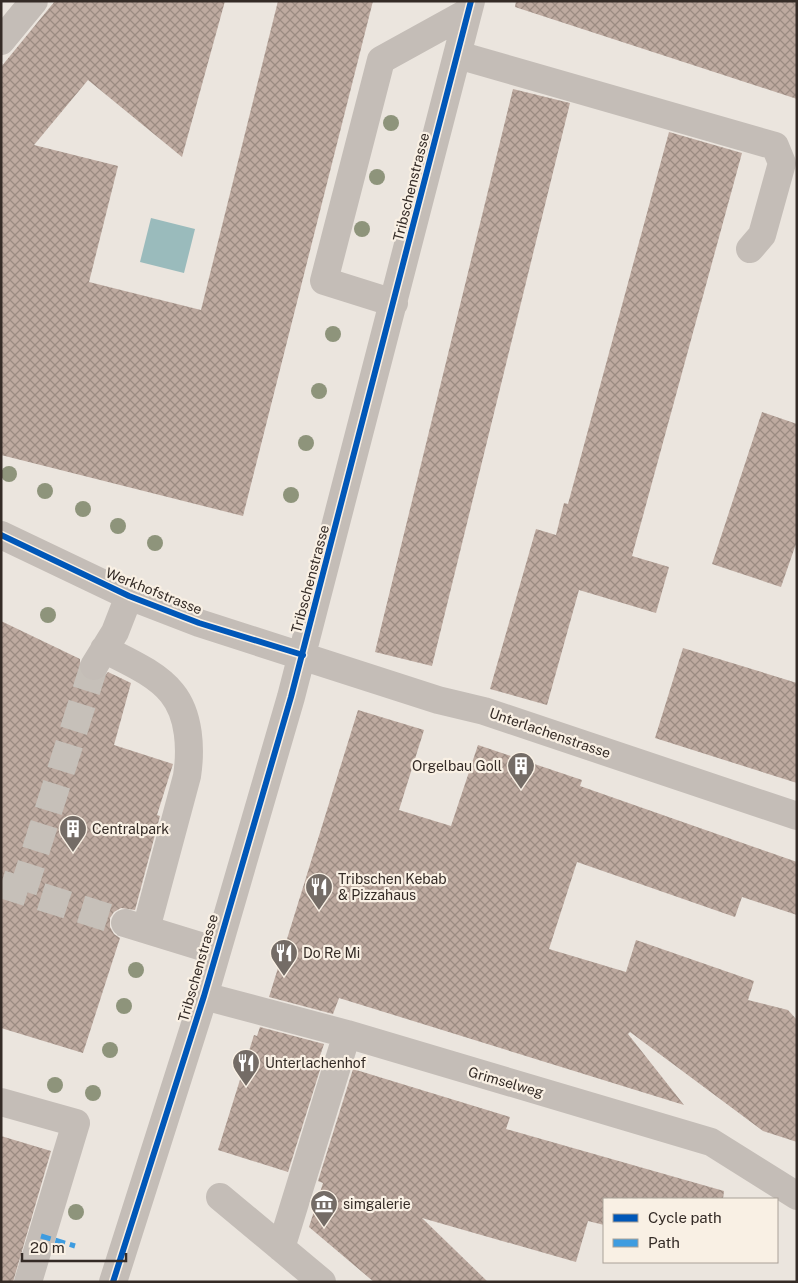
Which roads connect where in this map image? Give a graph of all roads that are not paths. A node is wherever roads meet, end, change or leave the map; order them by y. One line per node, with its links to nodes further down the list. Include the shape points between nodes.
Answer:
1 (34, 1): 3 (street)
2 (470, 7): 4 (street, Tribschenstrasse); 6 (street, via 381,60 324,281)
3 (1, 41)
4 (458, 55): 5 (street, via 775,146 782,163 762,235); 6 (street, Tribschenstrasse)
5 (750, 249)
6 (394, 303): 9 (street, Tribschenstrasse)
7 (1, 535): 8 (street, Werkhofstrasse)
8 (129, 596): 9 (street, Werkhofstrasse, via 199,623); 11 (street, via 115,632 99,657 158,679 173,694 187,731 190,756 187,776 135,926)
9 (303, 655): 10 (street, Unterlachenstrasse, via 438,700 484,711); 11 (street, Tribschenstrasse)
10 (797, 816)
11 (216, 951): 12 (street, Tribschenstrasse)
12 (204, 996): 13 (street, Grimselweg); 18 (street, Tribschenstrasse)
13 (347, 1034): 15 (street, Grimselweg, via 711,1142); 17 (street)
14 (1, 1102): 19 (street, via 76,1123)
15 (797, 1196)
16 (220, 1198): 17 (street)
17 (281, 1248): 20 (street)
18 (116, 1279)
19 (28, 1282)
20 (322, 1282)

